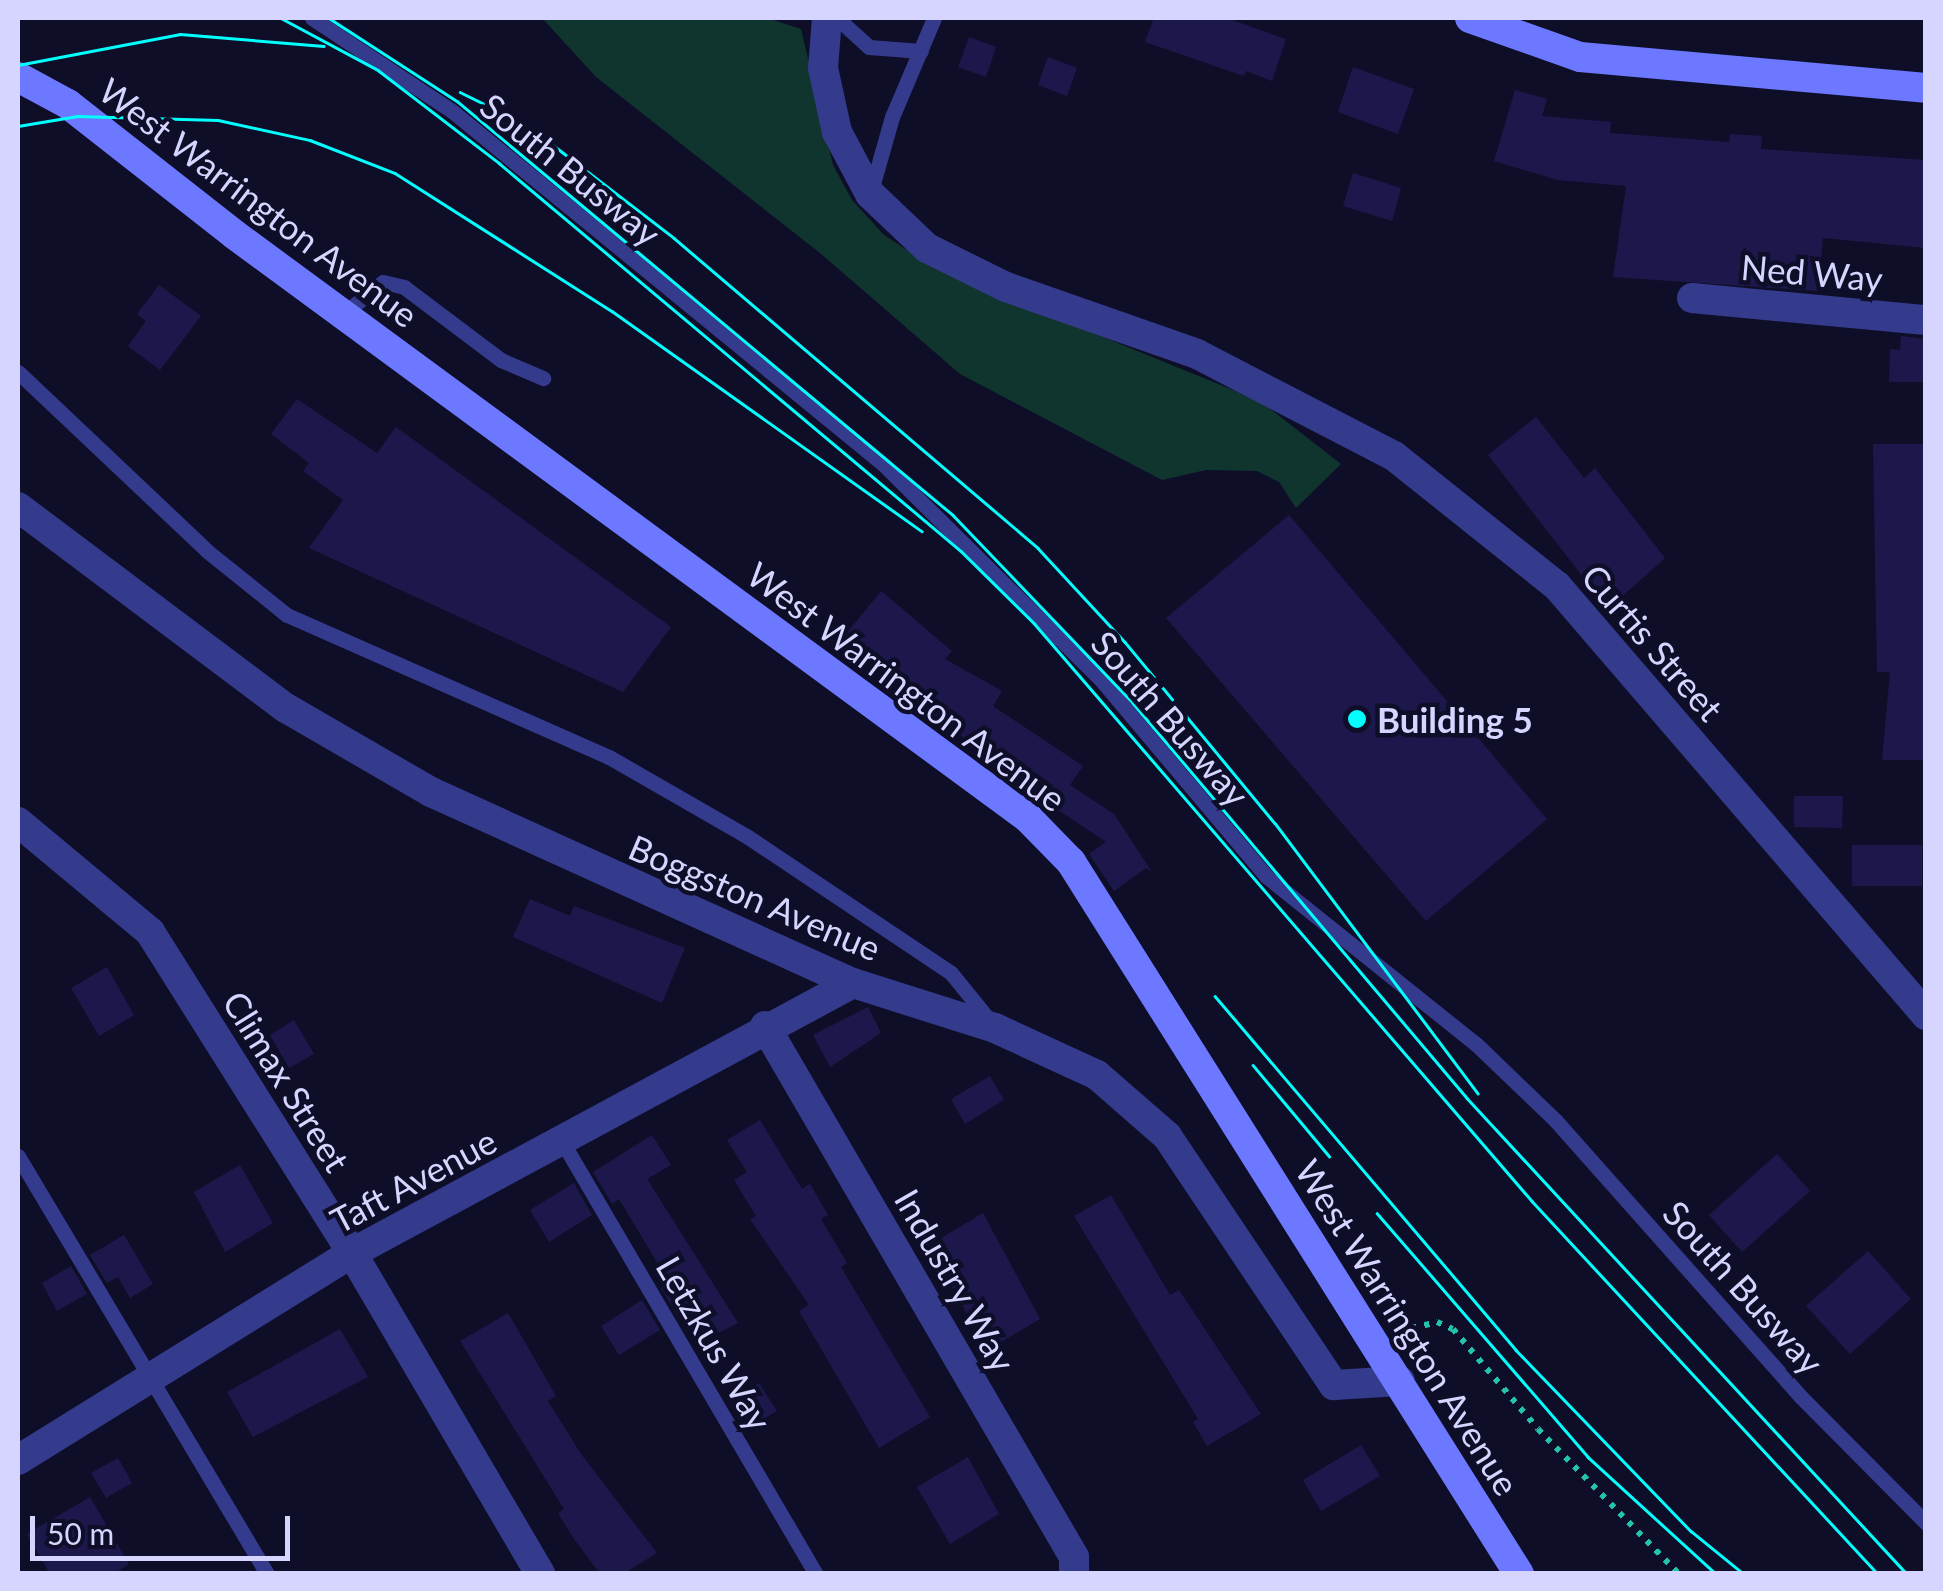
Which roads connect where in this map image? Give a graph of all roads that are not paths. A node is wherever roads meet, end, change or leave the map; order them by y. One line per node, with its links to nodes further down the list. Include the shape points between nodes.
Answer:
1 (312, 18): 27 (lane, South Busway, via 452,111 883,464 1090,667 1266,876 1476,1044 1556,1121 1802,1397)
2 (827, 18): 9 (street, Curtis Street, via 823,68 836,132)
3 (838, 18): 6 (lane, via 869,48)
4 (934, 18): 6 (lane)
5 (1470, 18): 8 (main road, via 1580,57)
6 (921, 51): 9 (lane, via 892,116)
7 (18, 77): 11 (main road, West Warrington Avenue, via 68,104)
8 (1926, 88)
9 (870, 194): 18 (street, Curtis Street, via 928,248 1006,287 1197,354 1394,456 1557,586)
10 (1692, 298): 12 (street, Ned Way)
11 (343, 314): 14 (lane, via 382,282 404,288 501,360); 25 (main road, West Warrington Avenue, via 1028,818 1071,862)
12 (1926, 320)
13 (18, 372): 20 (lane, via 208,551 288,615 609,758 748,836 952,974)
14 (543, 378)
15 (18, 507): 17 (street, Boggston Avenue, via 286,708 415,783)
16 (18, 822): 23 (street, Climax Street, via 150,932)
17 (853, 983): 19 (street, Taft Avenue); 20 (street, Boggston Avenue)
18 (1926, 1015)
19 (765, 1026): 21 (street, Taft Avenue); 31 (street, Industry Way, via 1074,1557)
20 (995, 1028): 25 (street, Boggston Avenue, via 1097,1075 1167,1136 1334,1384)
21 (563, 1143): 23 (street, Taft Avenue); 30 (lane, Letzkus Way)
22 (18, 1156): 24 (lane)
23 (352, 1253): 24 (street, Taft Avenue); 29 (street, Climax Street)
24 (151, 1380): 26 (street, Taft Avenue); 28 (lane)
25 (1400, 1381): 32 (main road, West Warrington Avenue)
26 (18, 1460)
27 (1926, 1523)
28 (267, 1574)
29 (540, 1574)
30 (816, 1574)
31 (1074, 1574)
32 (1520, 1574)

